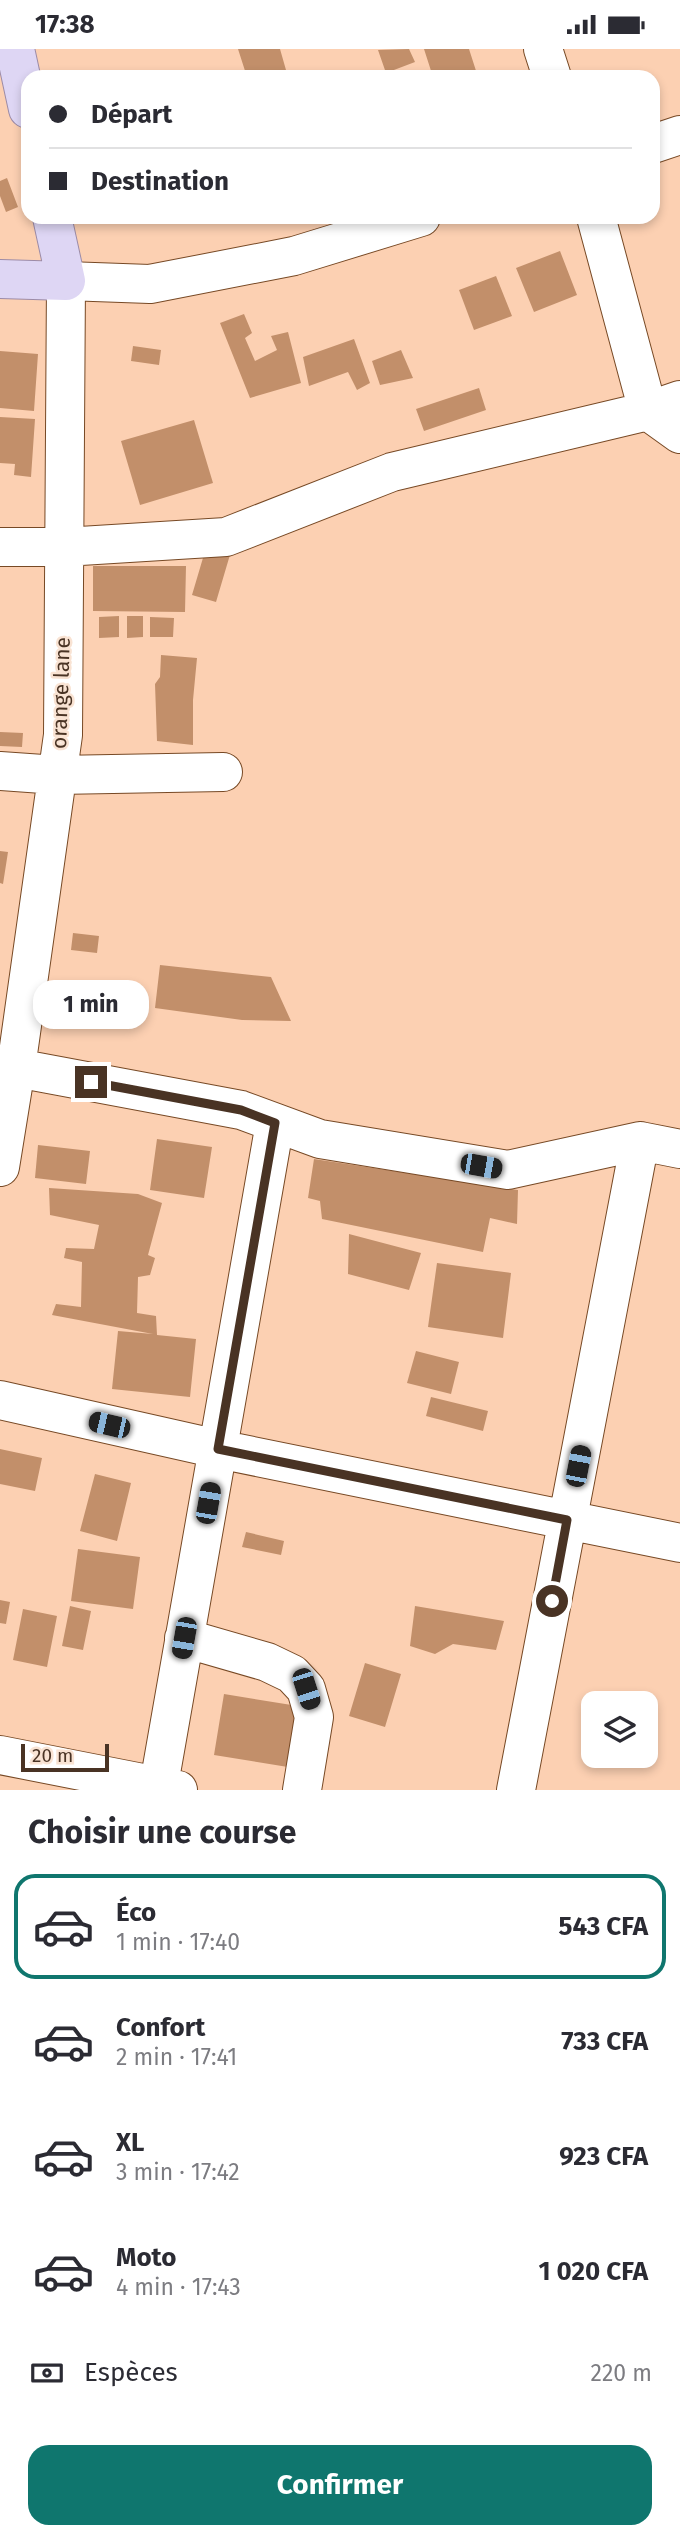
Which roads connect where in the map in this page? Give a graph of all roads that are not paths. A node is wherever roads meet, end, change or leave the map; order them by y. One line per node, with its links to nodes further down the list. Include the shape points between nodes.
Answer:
1 (15, 49): 4 (main road)
2 (543, 49): 3 (street)
3 (550, 70)
4 (21, 77)
5 (680, 135): 6 (street)
6 (660, 142)
7 (54, 224): 11 (main road, orange lane)
8 (398, 224): 11 (street, via 294,256 150,284)
9 (599, 224): 12 (street)
10 (0, 279): 11 (main road)
11 (66, 282): 15 (street, orange lane)
12 (664, 405): 13 (street); 15 (street, via 392,472 226,537)
13 (680, 434)
14 (0, 547): 15 (street)
15 (64, 547): 18 (street, orange lane, via 63,735)
16 (0, 771): 18 (street)
17 (223, 772): 18 (street)
18 (57, 775): 19 (street, orange lane)
19 (8, 1067): 20 (street, via 241,1110); 23 (street, orange lane)
20 (275, 1123): 21 (street, via 320,1139 508,1170); 25 (street)
21 (640, 1141): 22 (street); 26 (street)
22 (680, 1149)
23 (0, 1167)
24 (0, 1400): 25 (street)
25 (218, 1449): 26 (street); 28 (street)
26 (567, 1520): 27 (street); 32 (street)
27 (678, 1542)
28 (184, 1638): 30 (street); 31 (street, via 267,1662 292,1674 306,1689 314,1717)
29 (0, 1755): 30 (street)
30 (165, 1789)
31 (302, 1790)
32 (516, 1790)

